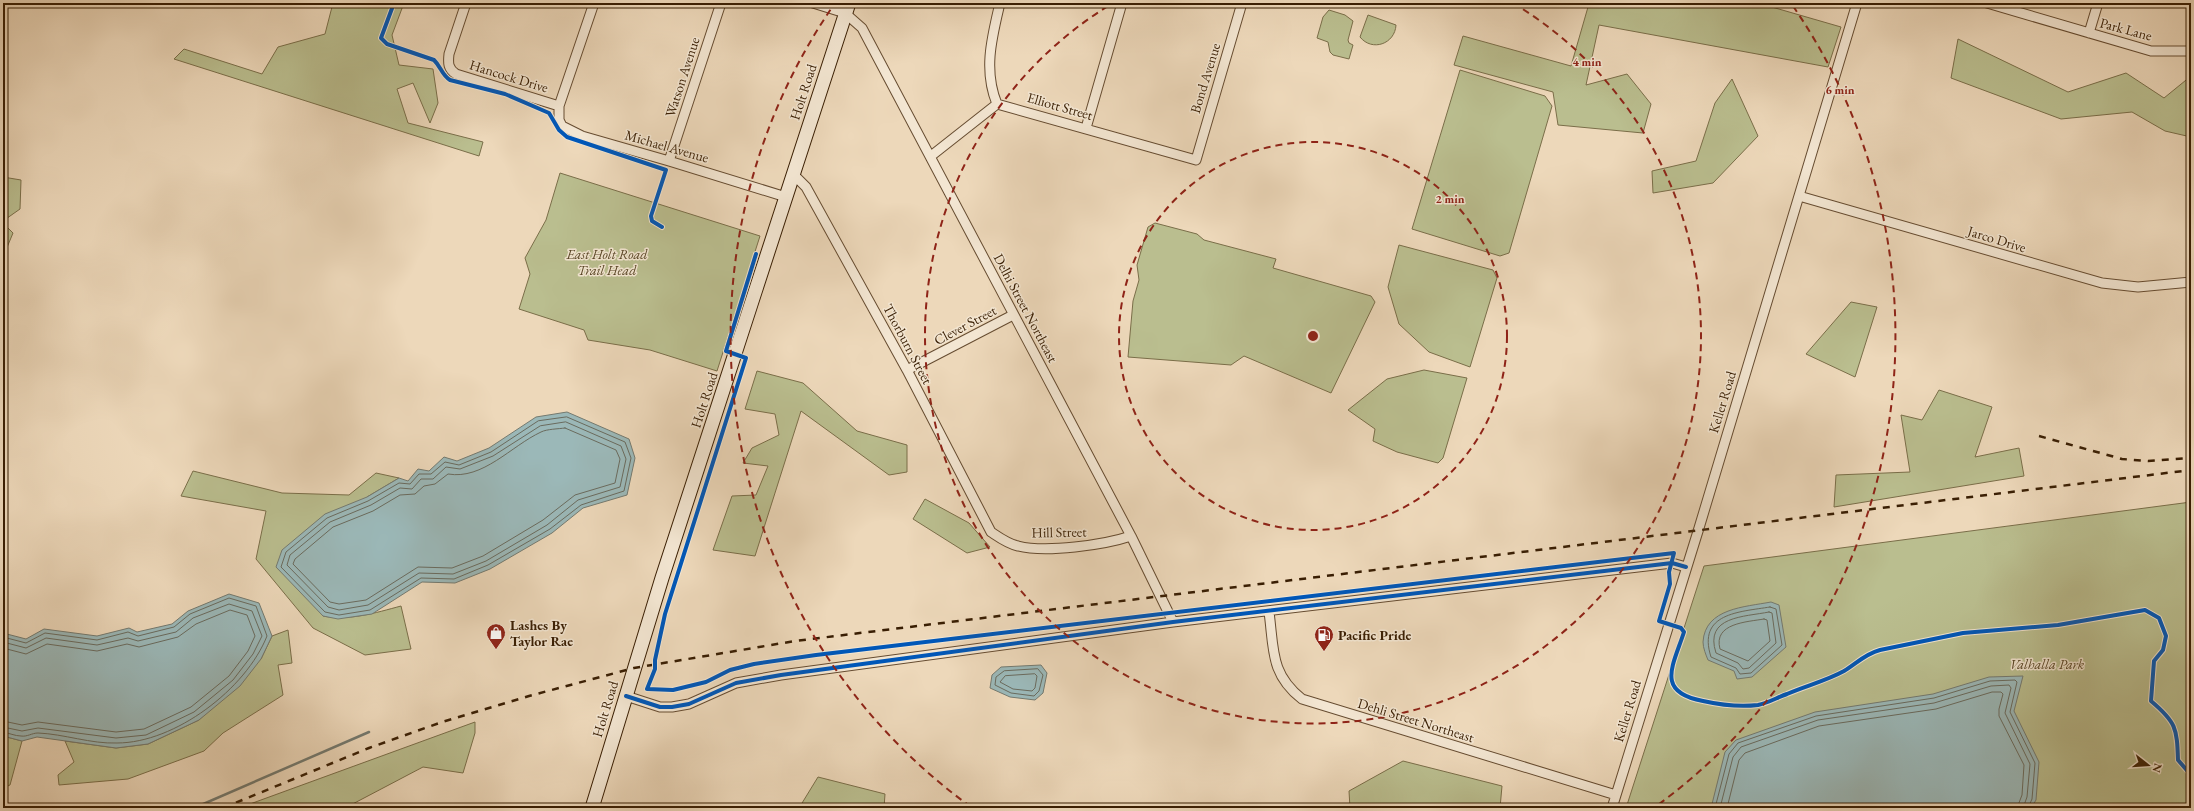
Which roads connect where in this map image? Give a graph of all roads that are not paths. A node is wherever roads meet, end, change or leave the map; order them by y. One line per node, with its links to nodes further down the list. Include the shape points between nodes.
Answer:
1 (466, 3): 15 (street, Hancock Drive, via 448,63 451,71)
2 (594, 3): 15 (street)
3 (721, 3): 19 (street, Watson Avenue)
4 (813, 3): 11 (street)
5 (1000, 3): 14 (street, via 990,58 992,91)
6 (1122, 3): 16 (street)
7 (1242, 3): 18 (street, Bond Avenue)
8 (1857, 3): 21 (street, Keller Road)
9 (1986, 3): 12 (street, Park Lane)
10 (2098, 3): 12 (street)
11 (847, 8): 17 (street, Delhi Street Northeast, via 862,28); 20 (main road, Holt Road)
12 (2089, 33): 13 (street, Park Lane, via 2151,51)
13 (2191, 51)
14 (997, 104): 16 (street, Elliott Street); 17 (street)
15 (559, 106): 19 (street, Michael Avenue, via 559,120 566,129)
16 (1086, 128): 18 (street, Elliott Street)
17 (931, 156): 24 (street, Delhi Street Northeast)
18 (1196, 160)
19 (669, 161): 22 (street, Michael Avenue)
20 (793, 174): 22 (main road, Holt Road); 25 (street, Thorburn Street, via 806,187)
21 (1799, 196): 23 (street, Jarco Drive, via 2102,283 2138,287); 28 (street, Keller Road)
22 (786, 197): 31 (main road, Holt Road)
23 (2191, 282)
24 (1014, 314): 25 (street, Clever Street); 27 (street, Delhi Street Northeast)
25 (907, 370): 26 (street, Thorburn Street)
26 (991, 532): 27 (street, Hill Street, via 1002,540 1019,546 1037,548 1090,546)
27 (1131, 536): 30 (street, Delhi Street Northeast)
28 (1686, 567): 29 (street, via 1672,563); 32 (street, Keller Road)
29 (1269, 612): 30 (street); 32 (street, Dehli Street Northeast, via 1275,661 1280,676 1302,699)
30 (1173, 622): 31 (street, via 754,679 724,687 689,704 672,707)
31 (626, 696): 33 (main road, Holt Road)
32 (1616, 795): 34 (street, Keller Road)
33 (592, 808)
34 (1612, 808)

